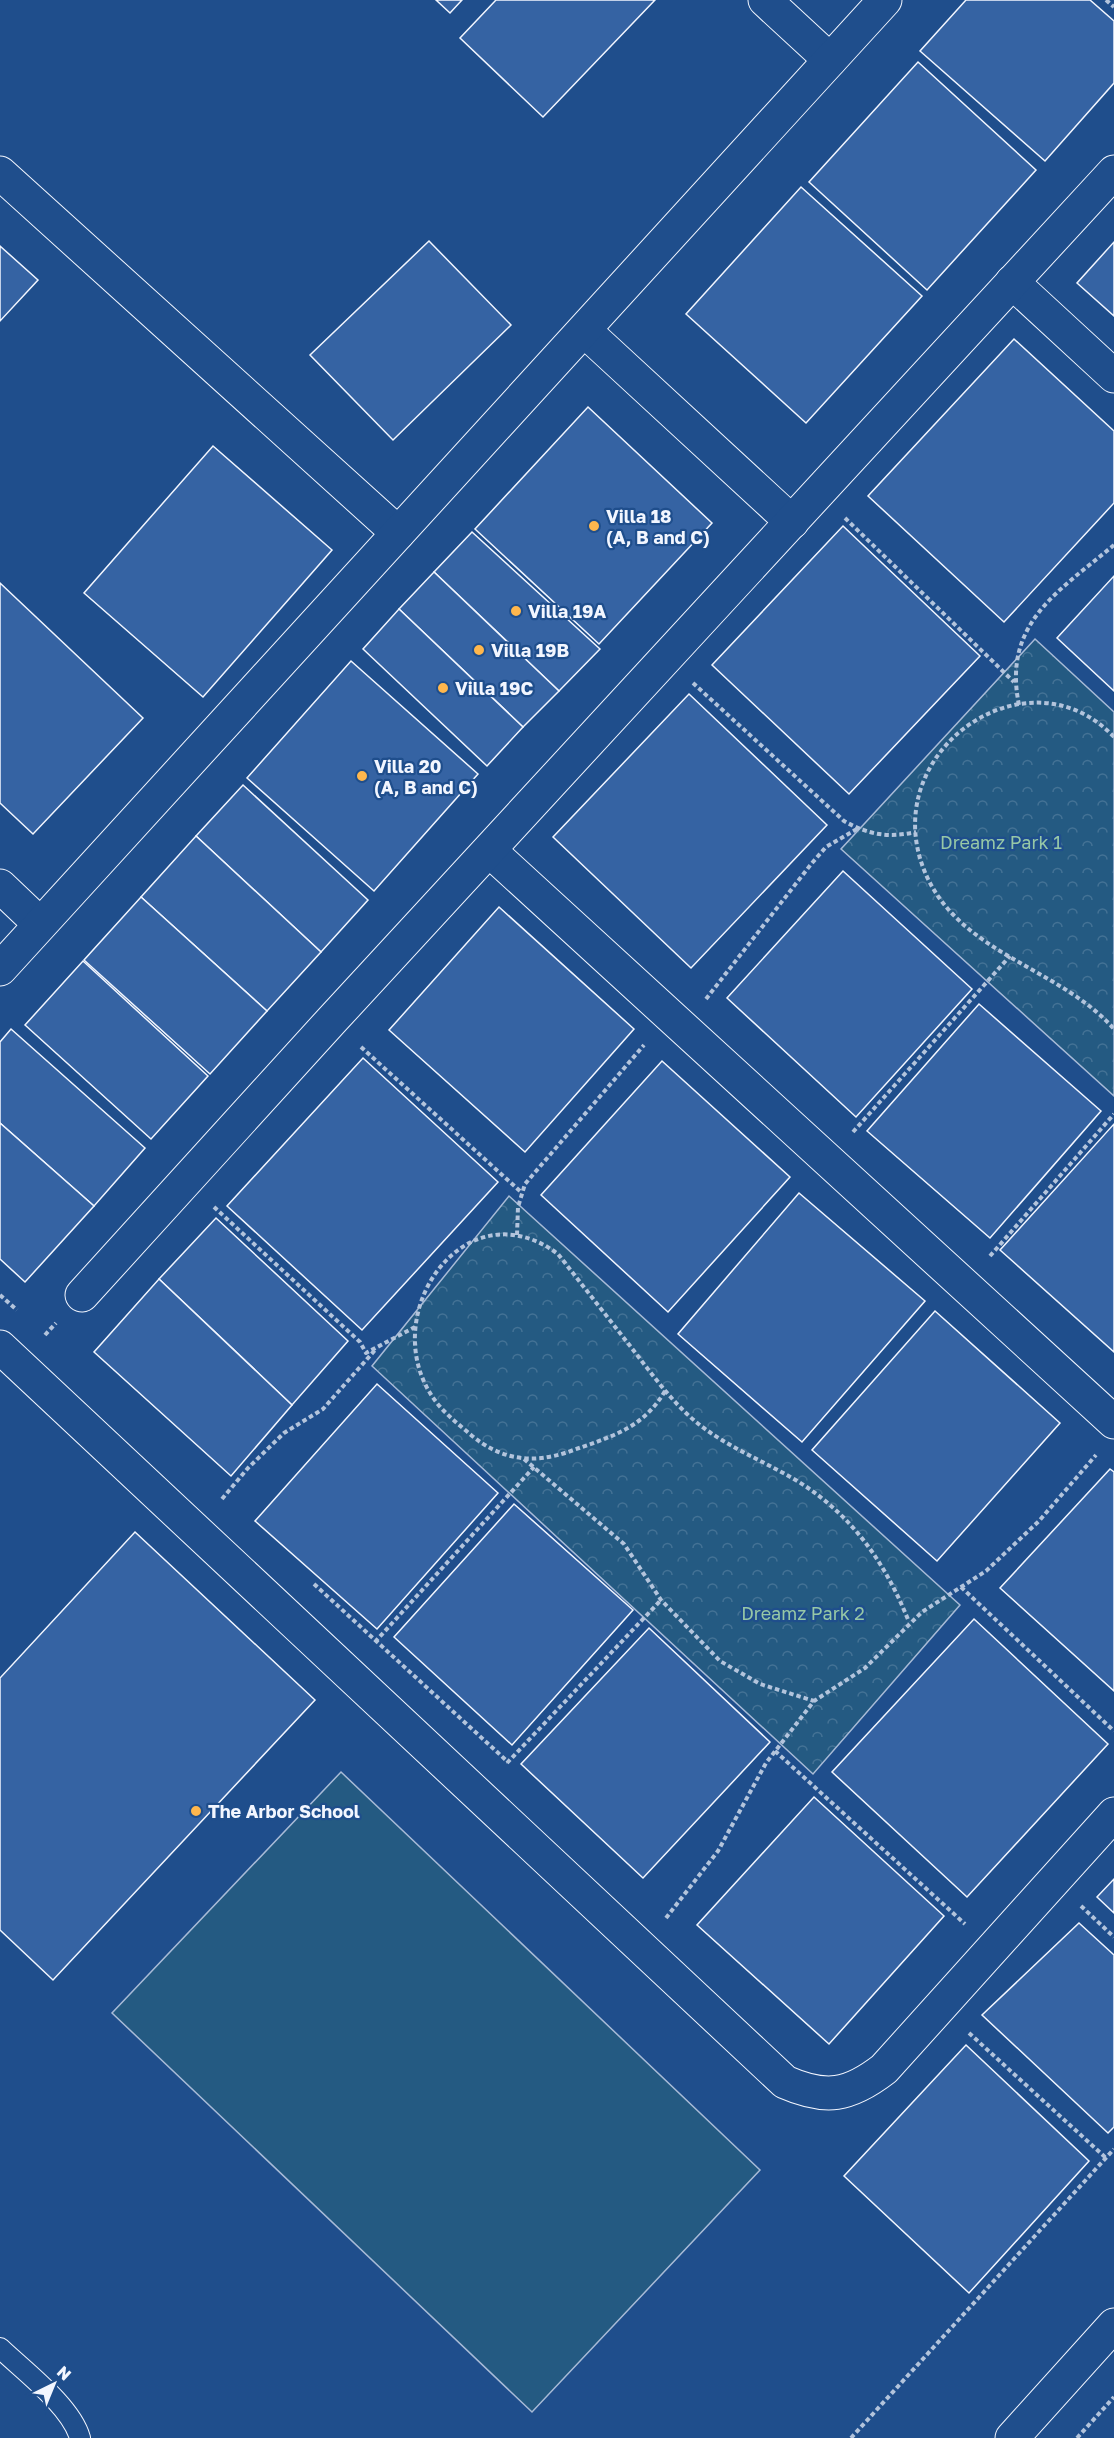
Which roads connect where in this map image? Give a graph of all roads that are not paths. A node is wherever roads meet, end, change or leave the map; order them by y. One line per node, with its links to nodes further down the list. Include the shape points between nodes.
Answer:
1 (765, 0): 3 (street)
2 (885, 0): 3 (street)
3 (830, 60): 7 (street)
4 (1114, 172): 6 (street)
5 (0, 173): 10 (street)
6 (1012, 282): 8 (street); 9 (street)
7 (585, 331): 9 (street); 10 (street)
8 (1114, 376)
9 (792, 522): 11 (street)
10 (398, 533): 13 (street)
11 (490, 851): 15 (street); 17 (street)
12 (0, 886): 13 (street)
13 (40, 924): 14 (street)
14 (0, 969)
15 (82, 1295)
16 (0, 1347): 18 (street, via 785,2082 810,2093 837,2093 862,2085 884,2069)
17 (1114, 1422)
18 (1114, 1814)
19 (1114, 2325): 22 (street)
20 (0, 2348): 21 (lane, via 68,2414)
21 (80, 2438)
22 (1012, 2438)

